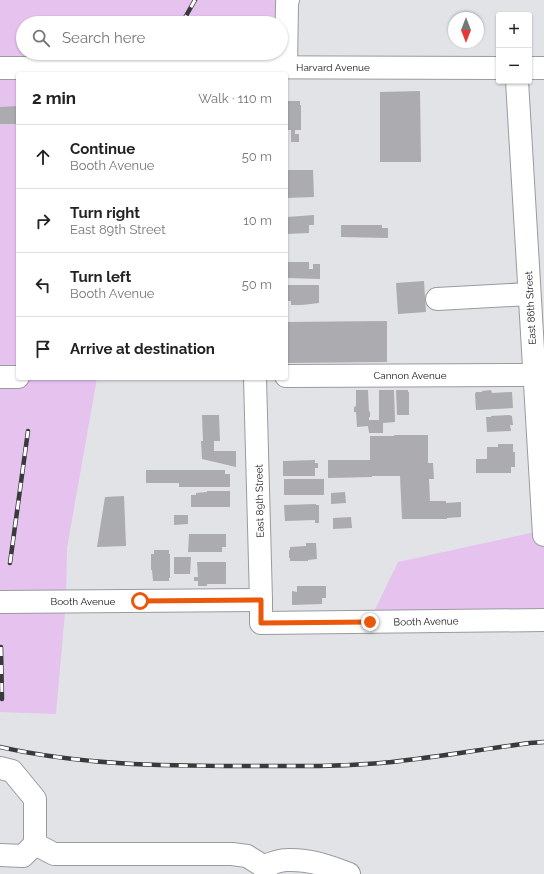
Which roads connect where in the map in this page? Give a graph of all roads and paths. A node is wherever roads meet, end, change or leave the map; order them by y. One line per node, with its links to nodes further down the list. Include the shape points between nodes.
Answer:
1 (288, 0): 2 (street)
2 (287, 16)
3 (286, 60): 4 (street)
4 (286, 67): 6 (street, Harvard Avenue); 9 (street, Harvard Avenue)
5 (0, 68): 9 (street, Harvard Avenue)
6 (496, 68)
7 (532, 68): 8 (street)
8 (544, 68)
9 (250, 71)
10 (517, 84): 11 (street, East 86th Street)
11 (529, 294): 12 (street); 13 (street, East 86th Street)
12 (437, 300)
13 (534, 375): 14 (street, Cannon Avenue); 18 (street, East 86th Street)
14 (288, 376)
15 (0, 377): 16 (street)
16 (16, 377)
17 (256, 380): 19 (street, East 89th Street)
18 (544, 535)
19 (261, 600): 20 (street, Booth Avenue); 22 (street, East 89th Street)
20 (0, 602)
21 (544, 620): 22 (street, Booth Avenue)
22 (261, 623)
23 (0, 768): 24 (street, via 12,770 35,799)
24 (35, 844): 25 (street, via 23,856); 26 (street, via 54,854 232,854 248,856)
25 (0, 855)
26 (265, 870): 27 (street, via 286,860 309,861)
27 (349, 874)

